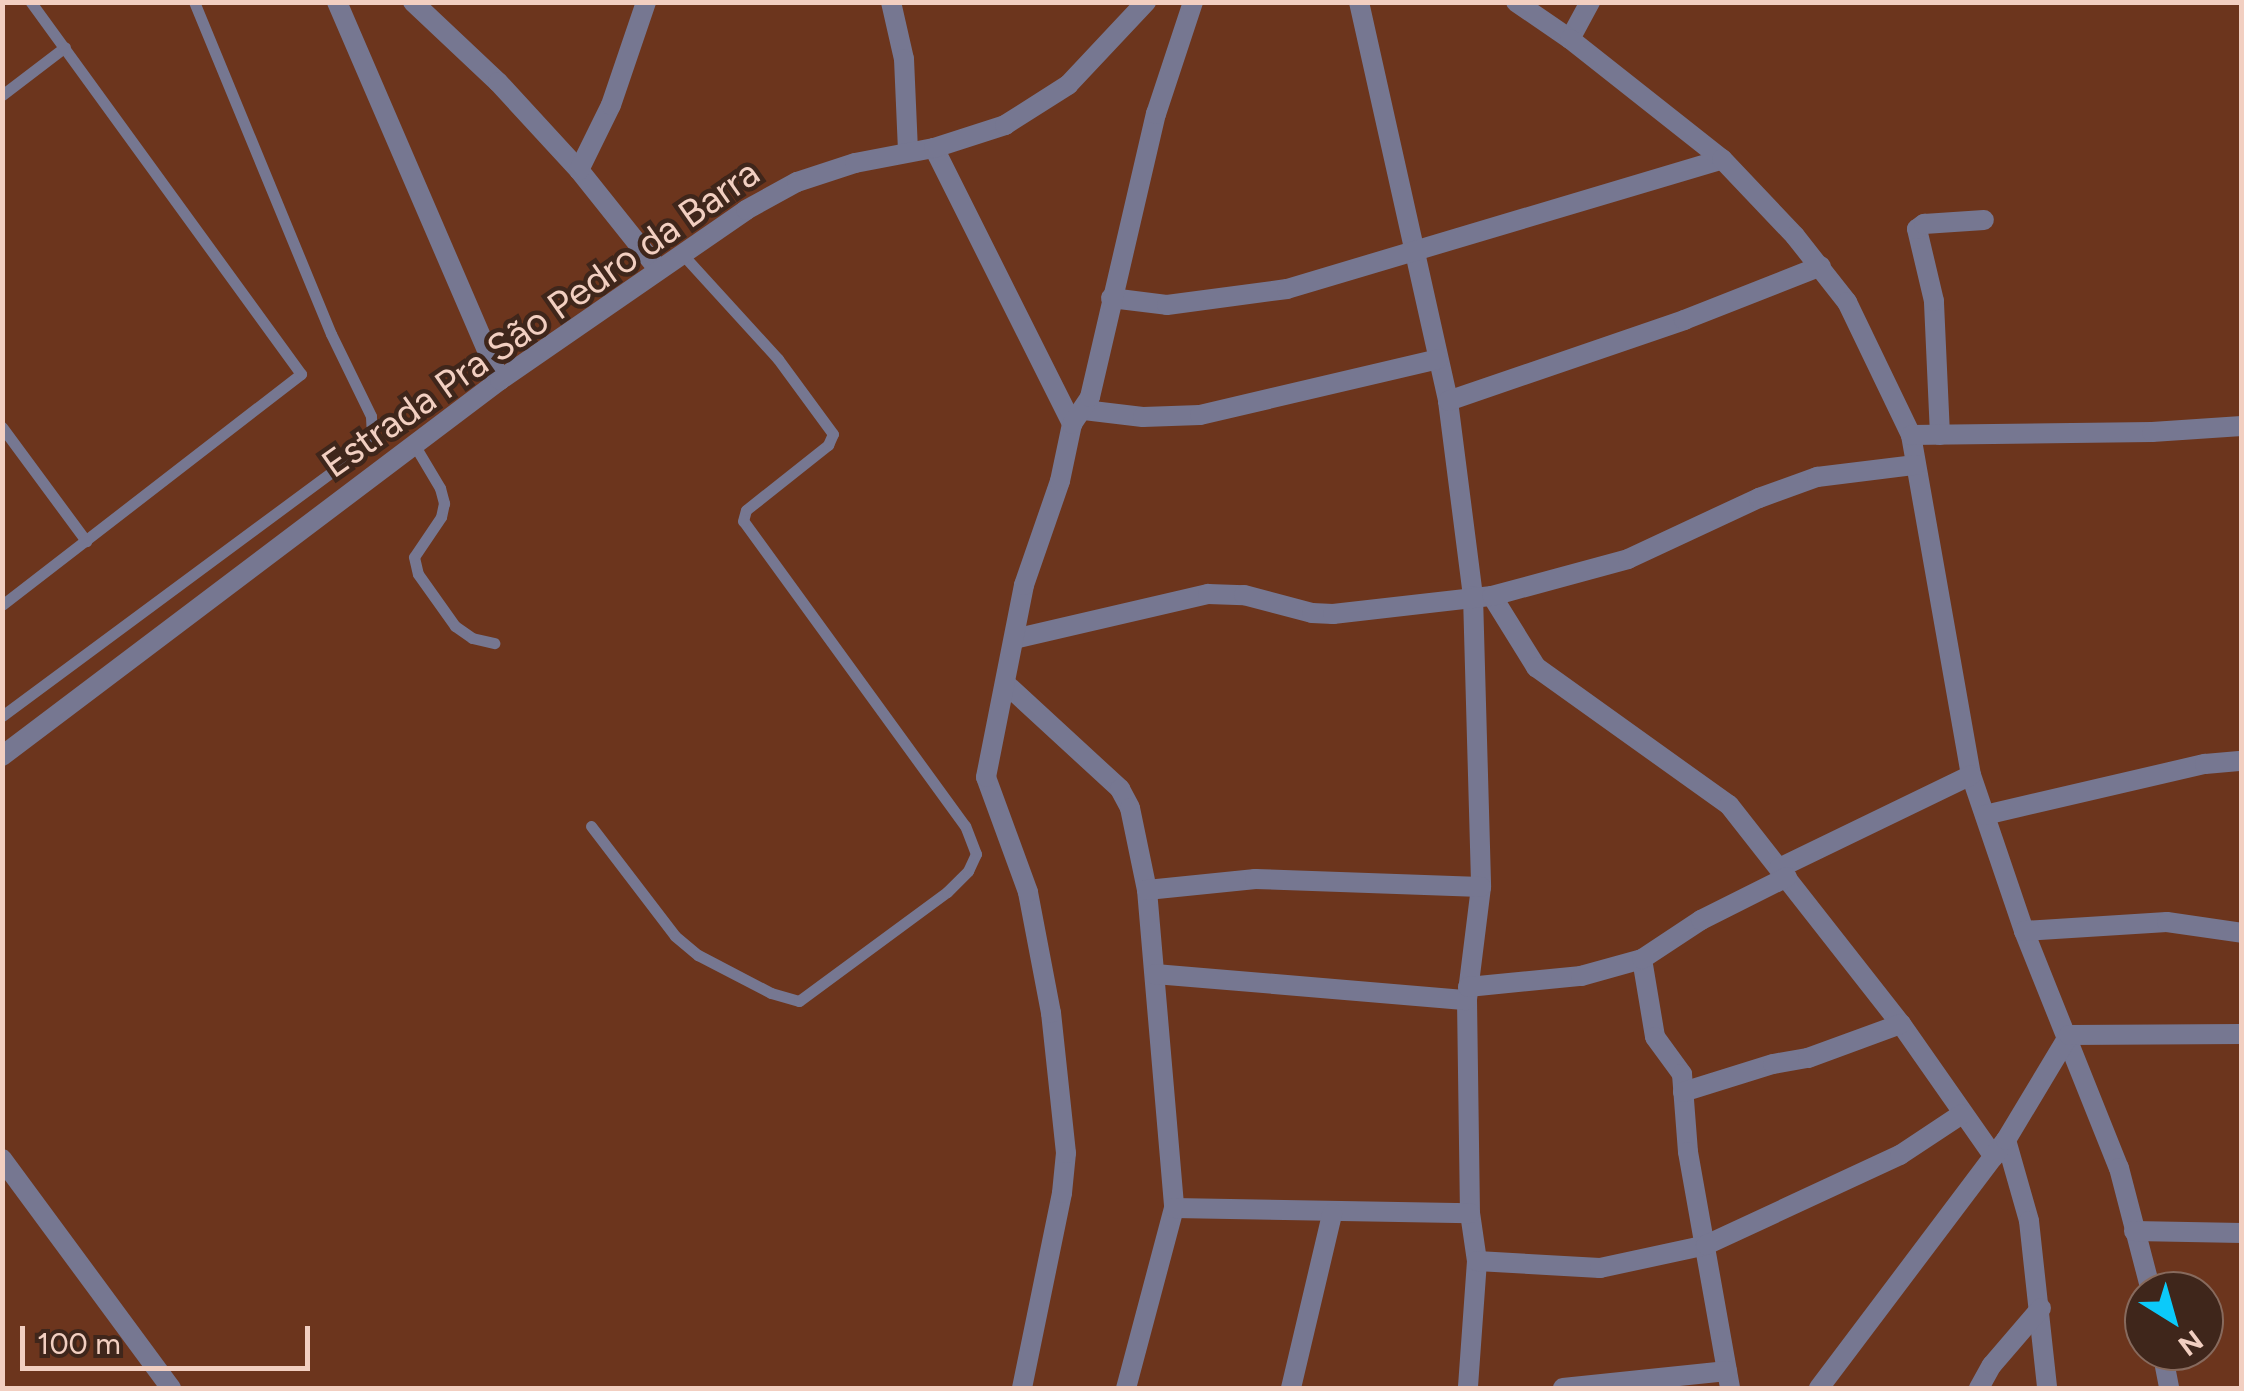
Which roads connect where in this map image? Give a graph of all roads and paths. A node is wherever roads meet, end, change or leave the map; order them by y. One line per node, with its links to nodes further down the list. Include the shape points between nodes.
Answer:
1 (31, 2): 13 (lane)
2 (194, 2): 41 (lane, via 331,334 372,416 372,436)
3 (337, 2): 26 (street)
4 (413, 2): 18 (street)
5 (646, 2): 18 (street, via 611,105)
6 (892, 2): 16 (street, via 904,59)
7 (1146, 2): 15 (street, Estrada Pra São Pedro da Barra, via 1088,68 1046,101 1005,124)
8 (1193, 2): 24 (street, via 1156,114)
9 (1360, 2): 20 (street)
10 (1516, 2): 12 (street)
11 (1590, 2): 12 (street)
12 (1570, 39): 17 (street)
13 (66, 47): 14 (lane); 35 (lane, via 301,374)
14 (2, 95)
15 (934, 148): 16 (street, Estrada Pra São Pedro da Barra); 28 (street)
16 (908, 152): 21 (street, Estrada Pra São Pedro da Barra, via 797,182)
17 (1722, 159): 20 (street); 22 (street)
18 (579, 170): 23 (street)
19 (1984, 220): 32 (street, via 1918,229 1934,301)
20 (1414, 253): 24 (street, via 1252,296 1167,305); 25 (street)
21 (682, 254): 23 (street, Estrada Pra São Pedro da Barra); 46 (lane, via 778,358 833,434 746,510 743,521 965,826 976,854 947,892 799,1001 771,993 686,945)
22 (1821, 266): 27 (street); 31 (street, via 1871,344)
23 (658, 269): 26 (street, Estrada Pra São Pedro da Barra)
24 (1111, 298): 28 (street, via 1093,388)
25 (1438, 359): 27 (street); 28 (street, via 1200,415)
26 (500, 380): 33 (street, Estrada Pra São Pedro da Barra)
27 (1448, 401): 36 (street)
28 (1078, 417): 38 (street, via 1024,585)
29 (2242, 426): 32 (street)
30 (2, 427): 35 (lane)
31 (1911, 435): 32 (street); 34 (street)
32 (1940, 435)
33 (415, 446): 39 (lane, via 444,504 414,557 418,574 455,626); 42 (street, Estrada Pra São Pedro da Barra)
34 (1915, 465): 36 (street, via 1817,477 1628,559); 44 (street)
35 (86, 541): 37 (lane)
36 (1482, 596): 38 (street, via 1312,614 1244,595 1208,594); 47 (street, via 1536,666 1714,790); 48 (street)
37 (2, 605)
38 (1014, 640): 40 (street)
39 (494, 643)
40 (1006, 684): 49 (street, via 1120,789); 74 (street, via 986,777 1028,892 1066,1153)
41 (2, 716)
42 (2, 756)
43 (2242, 761): 45 (street)
44 (1971, 775): 45 (street); 47 (street)
45 (1985, 815): 50 (street)
46 (591, 826)
47 (1783, 873): 52 (street); 55 (street)
48 (1482, 886): 49 (street, via 1255,879); 54 (street)
49 (1147, 890): 53 (street)
50 (2024, 931): 51 (street, via 2166,922); 57 (street)
51 (2242, 932)
52 (1642, 960): 54 (street); 58 (street, via 1655,1037 1678,1064)
53 (1155, 974): 54 (street); 62 (street)
54 (1467, 994): 63 (street)
55 (1901, 1024): 58 (street); 59 (street)
56 (2242, 1034): 57 (street)
57 (2069, 1035): 60 (street); 65 (street, via 2119,1168)
58 (1682, 1092): 67 (street)
59 (1962, 1114): 60 (street); 67 (street, via 1900,1155)
60 (2000, 1148): 70 (street, via 2029,1221); 79 (street)
61 (2, 1159): 73 (street)
62 (1174, 1208): 64 (street); 75 (street)
63 (1470, 1213): 64 (street); 68 (street)
64 (1332, 1214): 76 (street)
65 (2134, 1231): 66 (street); 69 (street)
66 (2242, 1233)
67 (1706, 1245): 68 (street, via 1600,1268); 71 (street)
68 (1477, 1261): 77 (street)
69 (2146, 1271)
70 (2041, 1308): 80 (street); 81 (street)
71 (1729, 1380): 72 (street)
72 (1643, 1384): 78 (street)
73 (171, 1388)
74 (1022, 1388)
75 (1126, 1388)
76 (1291, 1388)
77 (1468, 1388)
78 (1562, 1388)
79 (1820, 1388)
80 (1980, 1388)
81 (2046, 1388)

